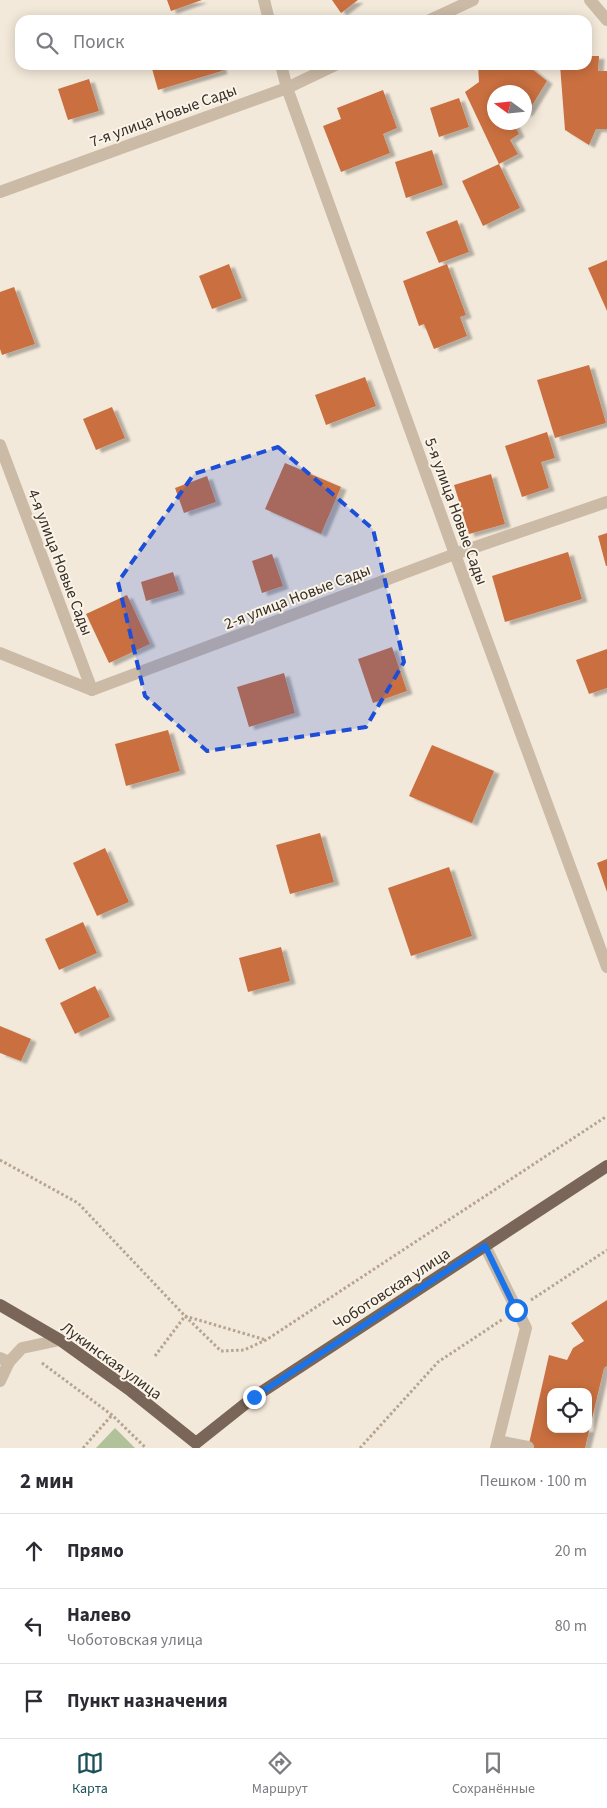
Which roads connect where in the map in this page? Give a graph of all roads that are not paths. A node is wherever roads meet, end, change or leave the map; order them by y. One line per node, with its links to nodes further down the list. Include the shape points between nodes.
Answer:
1 (264, 0): 4 (street)
2 (473, 0): 5 (street)
3 (590, 0): 6 (street)
4 (268, 15)
5 (441, 15)
6 (607, 20)
7 (282, 70): 9 (street, 5-я улица Новые Сады)
8 (325, 70): 9 (street, 7-я улица Новые Сады)
9 (287, 88): 10 (street, 7-я улица Новые Сады); 13 (street, 5-я улица Новые Сады)
10 (0, 192)
11 (0, 445): 15 (street, 4-я улица Новые Сады)
12 (607, 502): 13 (street, 2-я улица Новые Сады)
13 (455, 554): 15 (street, 2-я улица Новые Сады); 16 (street, 5-я улица Новые Сады)
14 (0, 653): 15 (street)
15 (92, 690)
16 (607, 967)
17 (607, 1166): 18 (main road, Чоботовская улица)
18 (485, 1246): 23 (street, via 526,1328); 24 (main road, Чоботовская улица, via 254,1397)
19 (0, 1305): 20 (main road, Лукинская улица)
20 (60, 1340): 21 (street, via 22,1348); 24 (main road, Лукинская улица, via 131,1391)
21 (4, 1360): 22 (street)
22 (0, 1381)
23 (497, 1445): 25 (street)
24 (198, 1446)
25 (528, 1447)

